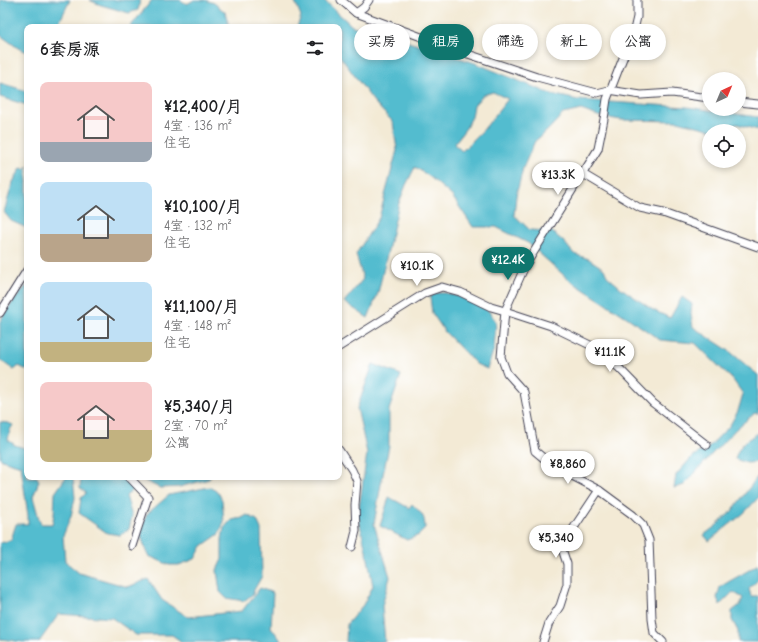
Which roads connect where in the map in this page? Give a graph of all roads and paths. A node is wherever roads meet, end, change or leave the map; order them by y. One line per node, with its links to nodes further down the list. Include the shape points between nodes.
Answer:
1 (341, 0): 4 (street)
2 (369, 0): 4 (street)
3 (637, 0): 5 (street, via 634,30)
4 (356, 13): 5 (street, via 537,77 597,93)
5 (609, 90): 6 (street, via 641,95 672,93); 9 (street, via 598,149)
6 (702, 97)
7 (746, 103): 8 (street)
8 (758, 104)
9 (583, 174): 10 (street, via 640,208 663,213); 12 (street, via 525,266)
10 (758, 247)
11 (24, 275): 13 (street)
12 (505, 311): 14 (street, via 442,287 425,293); 15 (street, via 551,326 590,345 619,368 653,403); 18 (street, via 501,357 507,373 524,392 535,451 553,466)
13 (0, 313)
14 (342, 345)
15 (707, 445)
16 (342, 455): 20 (street, via 357,481 356,531)
17 (132, 480): 19 (street, via 148,497)
18 (599, 490): 21 (street, via 562,549 567,564 567,584); 22 (street, via 643,525 648,540 654,633)
19 (132, 546)
20 (352, 547)
21 (543, 642)
22 (664, 642)

